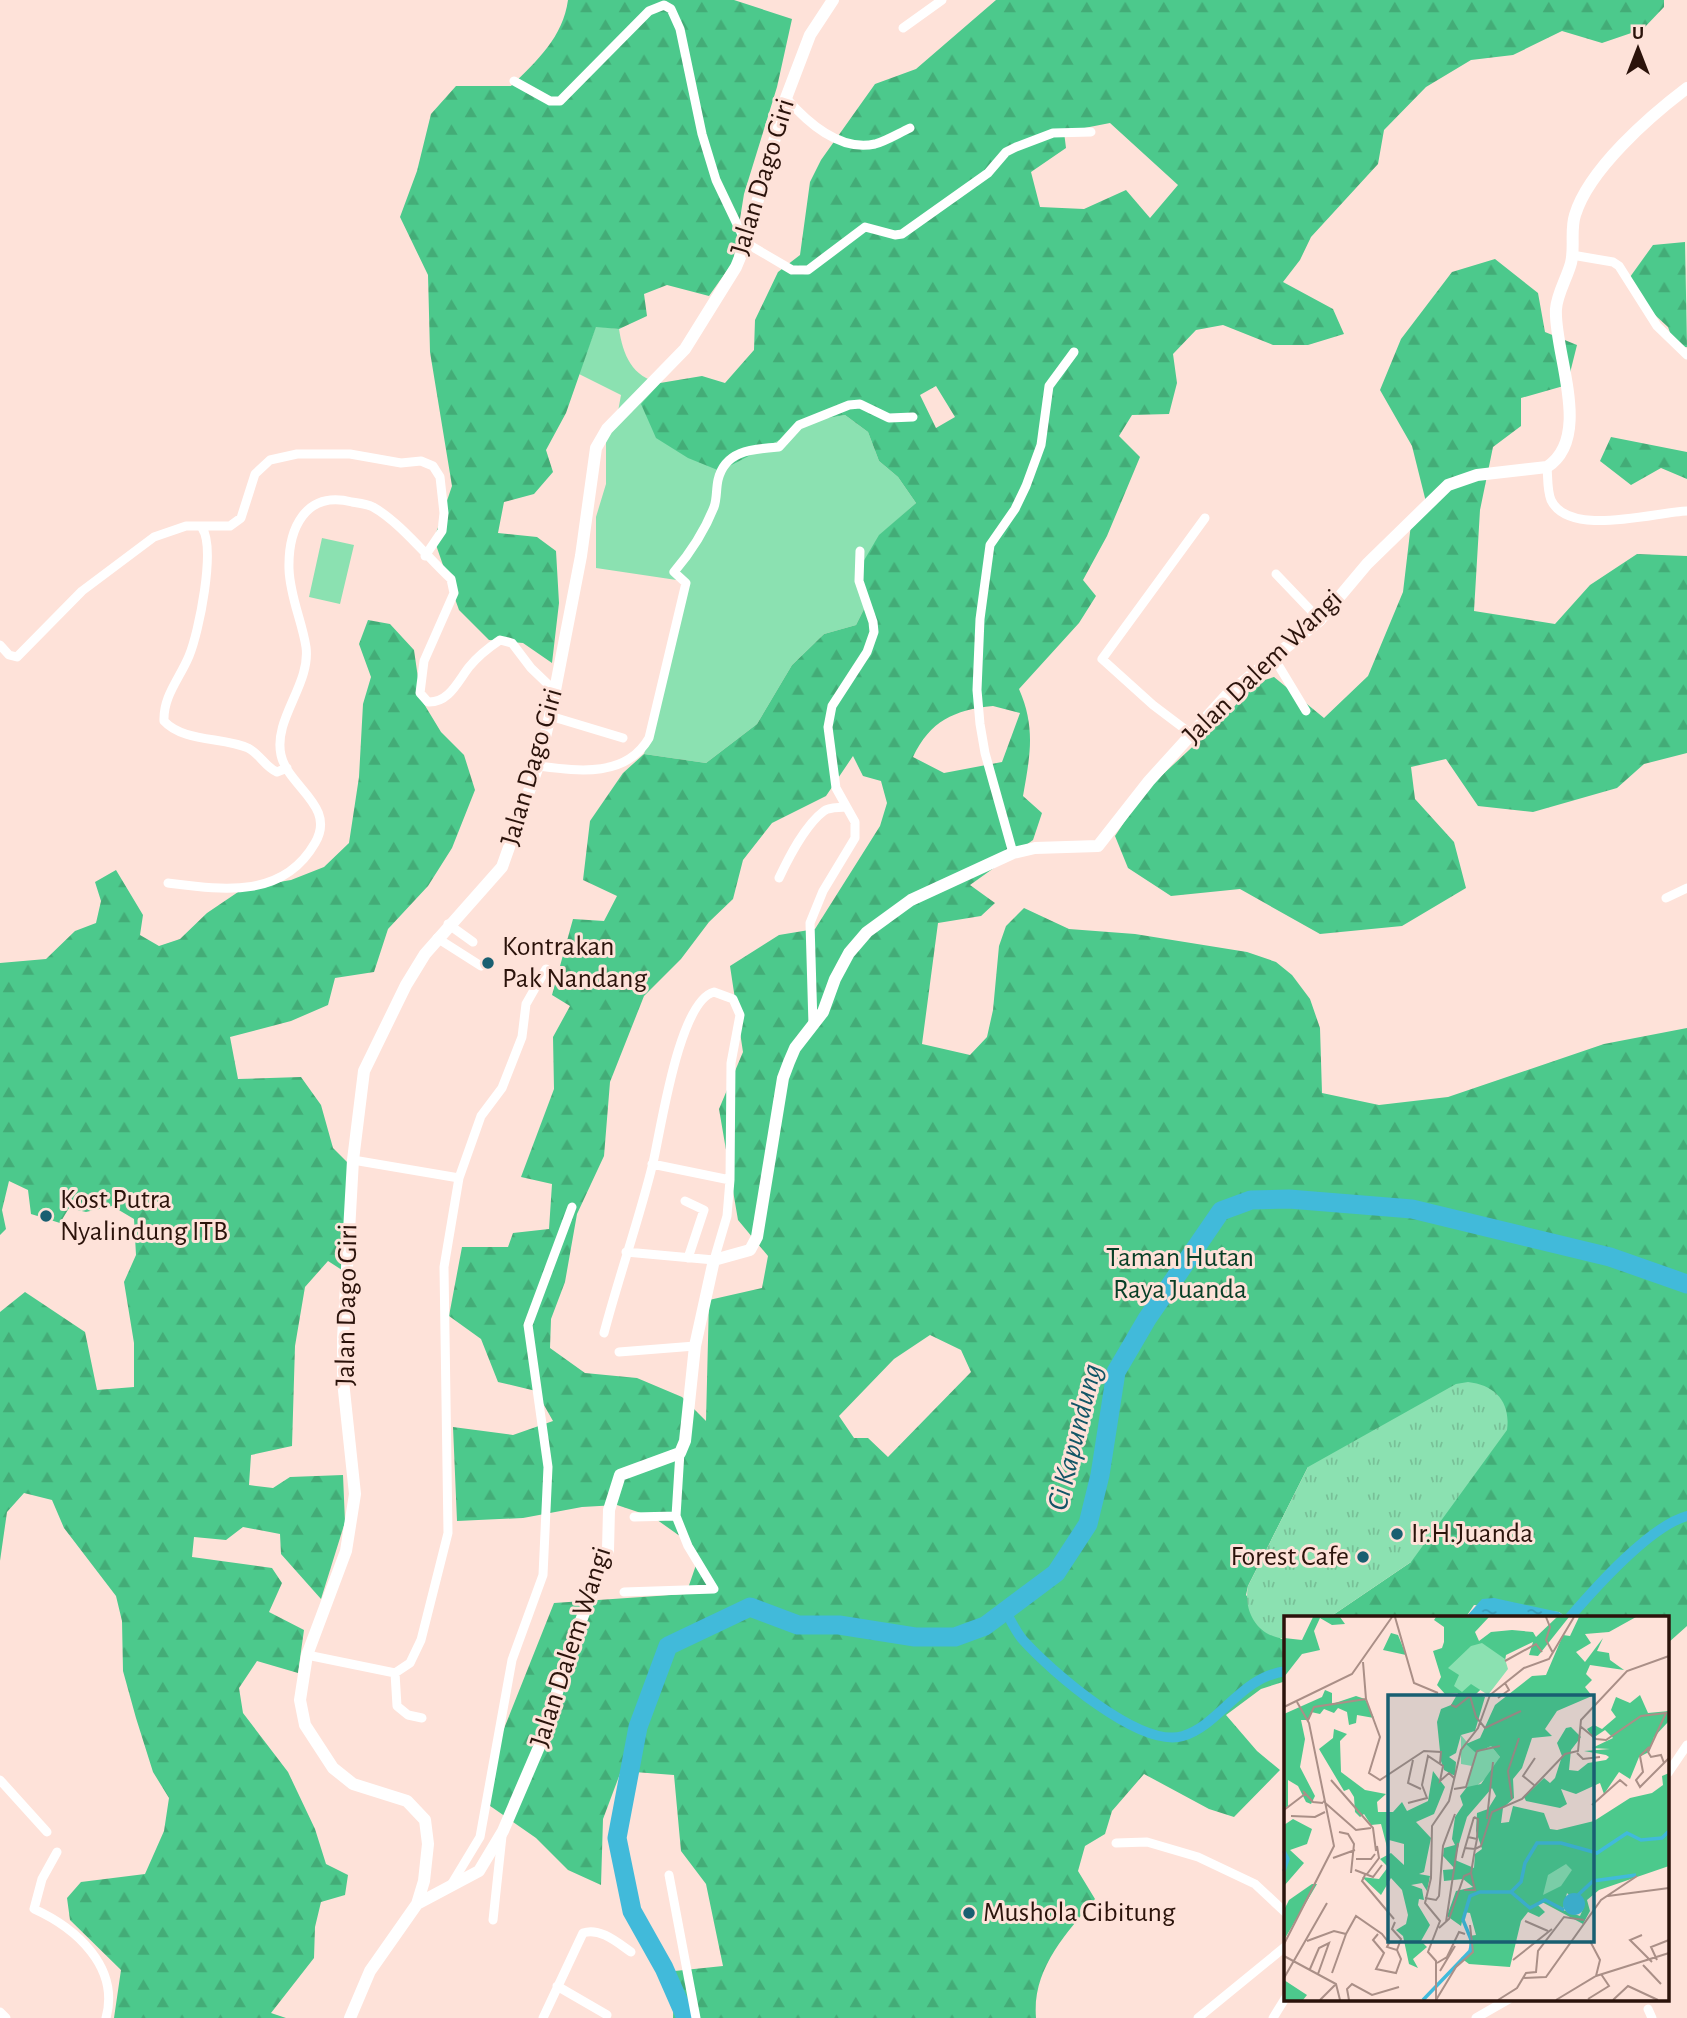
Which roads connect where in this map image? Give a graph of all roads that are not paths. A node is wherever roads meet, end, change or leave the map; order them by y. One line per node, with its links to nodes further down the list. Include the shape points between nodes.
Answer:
1 (833, 0): 6 (street, Jalan Dago Giri, via 810,35)
2 (942, 0): 3 (street)
3 (903, 28)
4 (514, 81): 9 (street, via 550,101 560,100 649,11 664,5 671,9 680,29 716,180)
5 (1687, 88): 10 (street, via 1646,120 1581,201 1572,227)
6 (786, 98): 7 (street, via 814,127 855,145 875,144); 9 (street, Jalan Dago Giri)
7 (910, 128)
8 (1091, 132): 9 (street, via 1053,133 1016,147 988,173 902,234 865,227 808,270 792,270)
9 (746, 243): 24 (street, Jalan Dago Giri, via 685,349 607,429 596,448)
10 (1572, 255): 12 (street, via 1619,266 1657,326); 14 (street, via 1556,307 1568,374 1567,428 1562,450)
11 (1074, 352): 32 (street, via 1049,386 1041,445 1027,486 990,545 980,619 980,724)
12 (1687, 355)
13 (913, 417): 29 (street, via 889,418 860,404 849,405 799,425 779,447 749,450 726,462 717,483 715,505 674,572 686,583 642,751 605,769)
14 (1547, 467): 15 (street, via 1552,501 1577,517 1619,521); 21 (street, Jalan Dalem Wangi, via 1477,475 1448,485 1367,565)
15 (1687, 511)
16 (1205, 517): 27 (street, via 1102,659)
17 (202, 528): 19 (street, via 230,526 241,518 255,474 270,460 297,454 350,454 401,463 421,461 433,466 444,494 442,531); 22 (street, via 186,526 154,537 82,591 17,657); 30 (street, via 209,549 202,598 190,654 163,705 164,721 179,731 247,748 270,769)
18 (860, 551): 31 (street, via 859,581 874,632 867,652 832,706 828,727 836,788)
19 (425, 556): 24 (street, via 451,579 454,593 422,668 420,693 424,698 433,703 447,697 477,658 500,640 512,643); 30 (street, via 373,507 338,498 324,500 299,520 289,570 306,649 303,674 281,737)
20 (1276, 573): 21 (street)
21 (1320, 620): 23 (street, Jalan Dalem Wangi)
22 (0, 645)
23 (1274, 658): 25 (street); 27 (street, Jalan Dalem Wangi, via 1227,695)
24 (555, 691): 26 (street, Jalan Dago Giri)
25 (1306, 711)
26 (550, 716): 28 (street); 29 (street, Jalan Dago Giri)
27 (1190, 733): 32 (street, Jalan Dalem Wangi, via 1098,846)
28 (623, 738)
29 (538, 766): 37 (street, Jalan Dago Giri, via 502,867)
30 (286, 768): 34 (street, via 315,803 321,828 293,872 277,881 250,886)
31 (845, 807): 33 (street, via 826,809 814,821); 42 (street, via 855,822 855,838 810,923)
32 (1013, 853): 42 (street, Jalan Dalem Wangi, via 911,900 867,932 849,953)
33 (779, 878)
34 (168, 883)
35 (1687, 888): 36 (street)
36 (1666, 898)
37 (448, 925): 38 (street, Jalan Dago Giri); 39 (street)
38 (437, 938): 40 (street); 43 (street, Jalan Dago Giri, via 406,985 364,1071)
39 (473, 942)
40 (481, 966)
41 (546, 969): 45 (street, via 526,1004 522,1037 502,1088 481,1116)
42 (813, 1028): 51 (street, Jalan Dalem Wangi, via 795,1048 783,1078 757,1237 750,1250)
43 (353, 1160): 45 (street); 59 (street, Jalan Dago Giri, via 343,1381 355,1494 346,1551)
44 (652, 1164): 46 (street); 46 (street, via 680,1045 700,999 708,993 721,993 733,999 740,1015 731,1063); 49 (street)
45 (458, 1178): 60 (street, via 444,1268 448,1533 421,1640 410,1663)
46 (730, 1180): 51 (street, via 727,1216)
47 (685, 1201): 50 (street, via 704,1210)
48 (572, 1207): 70 (street, via 528,1325 548,1467 543,1575 512,1660 480,1838)
49 (626, 1252): 50 (street); 52 (street)
50 (688, 1258): 51 (street)
51 (714, 1260): 53 (street)
52 (604, 1333)
53 (695, 1346): 54 (street); 55 (street)
54 (619, 1352)
55 (680, 1452): 56 (street); 65 (street, Jalan Dalem Wangi, via 620,1475 609,1510 608,1550 569,1652 545,1733)
56 (676, 1516): 57 (street); 58 (street, via 714,1589)
57 (634, 1517)
58 (624, 1592)
59 (307, 1655): 60 (street); 71 (street, Jalan Dago Giri, via 300,1700 316,1747 332,1768 353,1784 394,1794 425,1820 428,1844)
60 (395, 1673): 61 (street, via 397,1706)
61 (422, 1718)
62 (1687, 1745): 63 (street)
63 (1670, 1770)
64 (0, 1780): 66 (street)
65 (503, 1831): 70 (street, Jalan Dalem Wangi, via 479,1871); 73 (street)
66 (47, 1832)
67 (1116, 1843): 72 (street, via 1147,1842 1198,1857 1255,1884)
68 (57, 1852): 82 (street, via 42,1879 34,1909 80,1937 93,1954 109,1994)
69 (669, 1875): 85 (street)
70 (451, 1886): 71 (street, Jalan Dalem Wangi)
71 (417, 1903): 83 (street, via 370,1971)
72 (1284, 1911)
73 (493, 1920)
74 (1284, 1948): 86 (street)
75 (631, 1952): 76 (street, via 610,1938 583,1933)
76 (556, 1986): 80 (street); 84 (street)
77 (1284, 2000): 87 (street)
78 (1507, 2000): 88 (street)
79 (0, 2012): 81 (street)
80 (607, 2015)
81 (6, 2018)
82 (106, 2018)
83 (350, 2018)
84 (542, 2018)
85 (696, 2018)
86 (1199, 2018)
87 (1273, 2018)
88 (1476, 2018)

